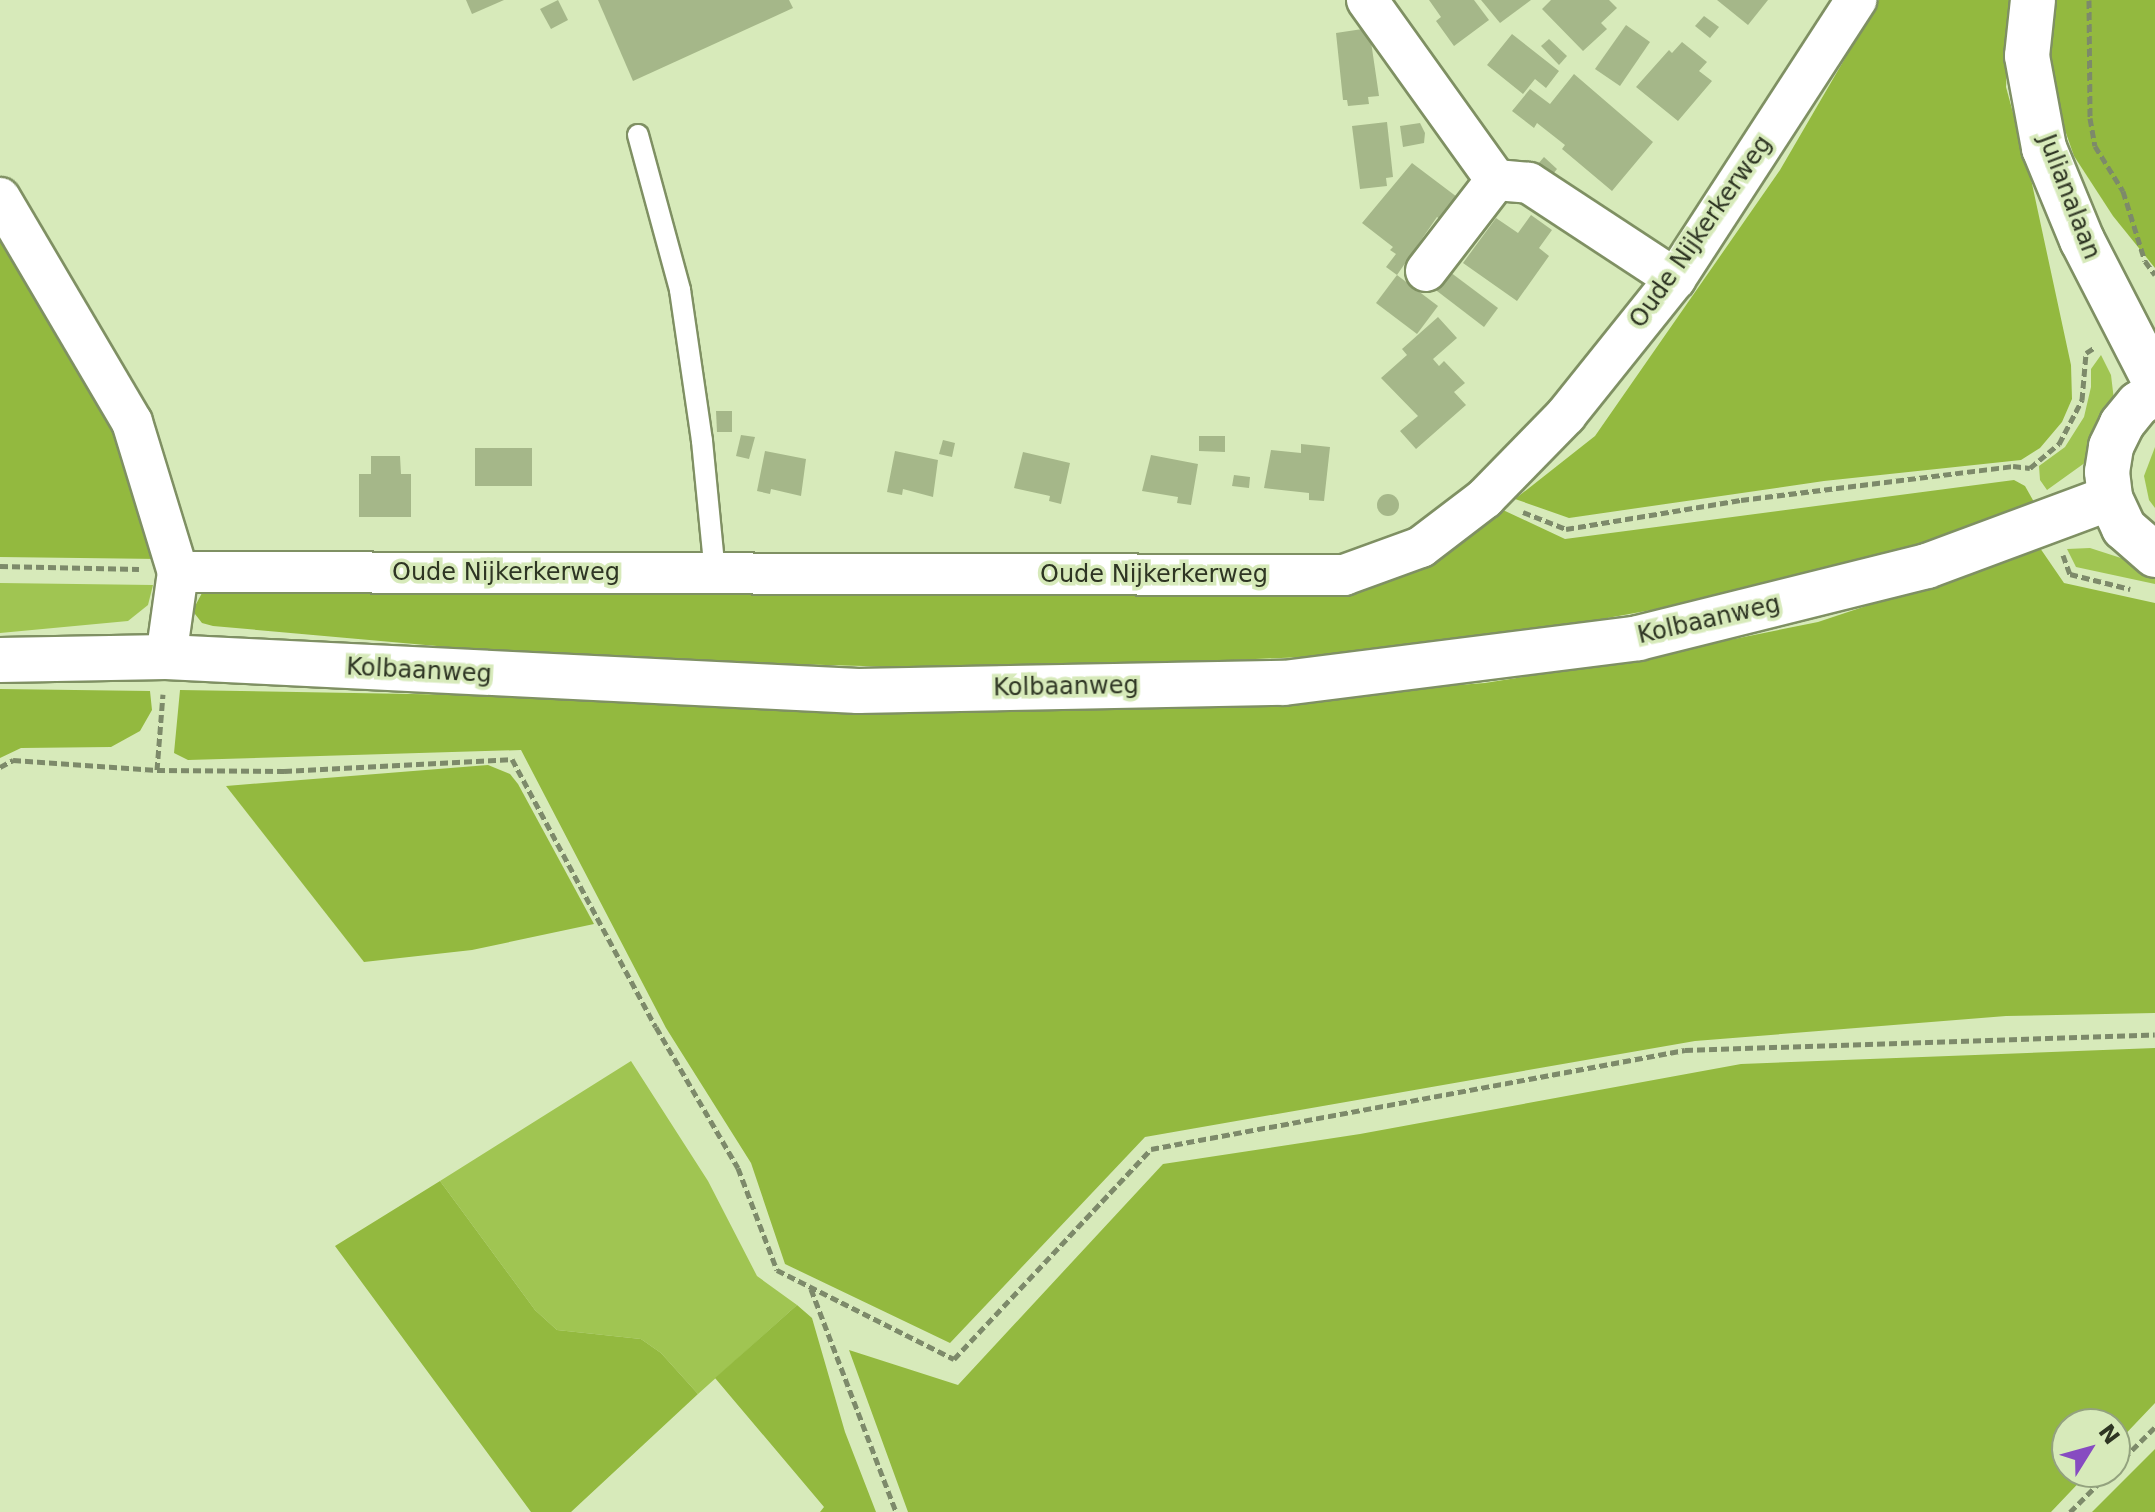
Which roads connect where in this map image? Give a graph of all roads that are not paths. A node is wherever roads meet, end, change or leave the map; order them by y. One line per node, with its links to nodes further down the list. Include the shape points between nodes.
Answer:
1 (1367, 0): 5 (street)
2 (2033, 0): 9 (street, Julianalaan, via 2027,56 2044,148 2082,240)
3 (1839, 6): 8 (street, Oude Nijkerkerweg)
4 (638, 135): 14 (lane, via 680,290)
5 (1496, 180): 7 (street); 8 (street, via 1529,183)
6 (0, 198): 13 (street, via 132,422)
7 (1426, 271)
8 (1675, 279): 14 (street, Oude Nijkerkerweg, via 1566,415 1485,498 1421,547 1344,575)
9 (2155, 382)
10 (2155, 393): 11 (street, via 2138,404 2111,447)
11 (2110, 498): 12 (street, via 2124,528); 15 (street, Kolbaanweg, via 1927,566 1638,638 1284,683 858,691)
12 (2155, 555)
13 (178, 572): 14 (street, Oude Nijkerkerweg); 15 (street)
14 (715, 574)
15 (166, 657): 16 (street, Kolbaanweg)
16 (0, 660)

